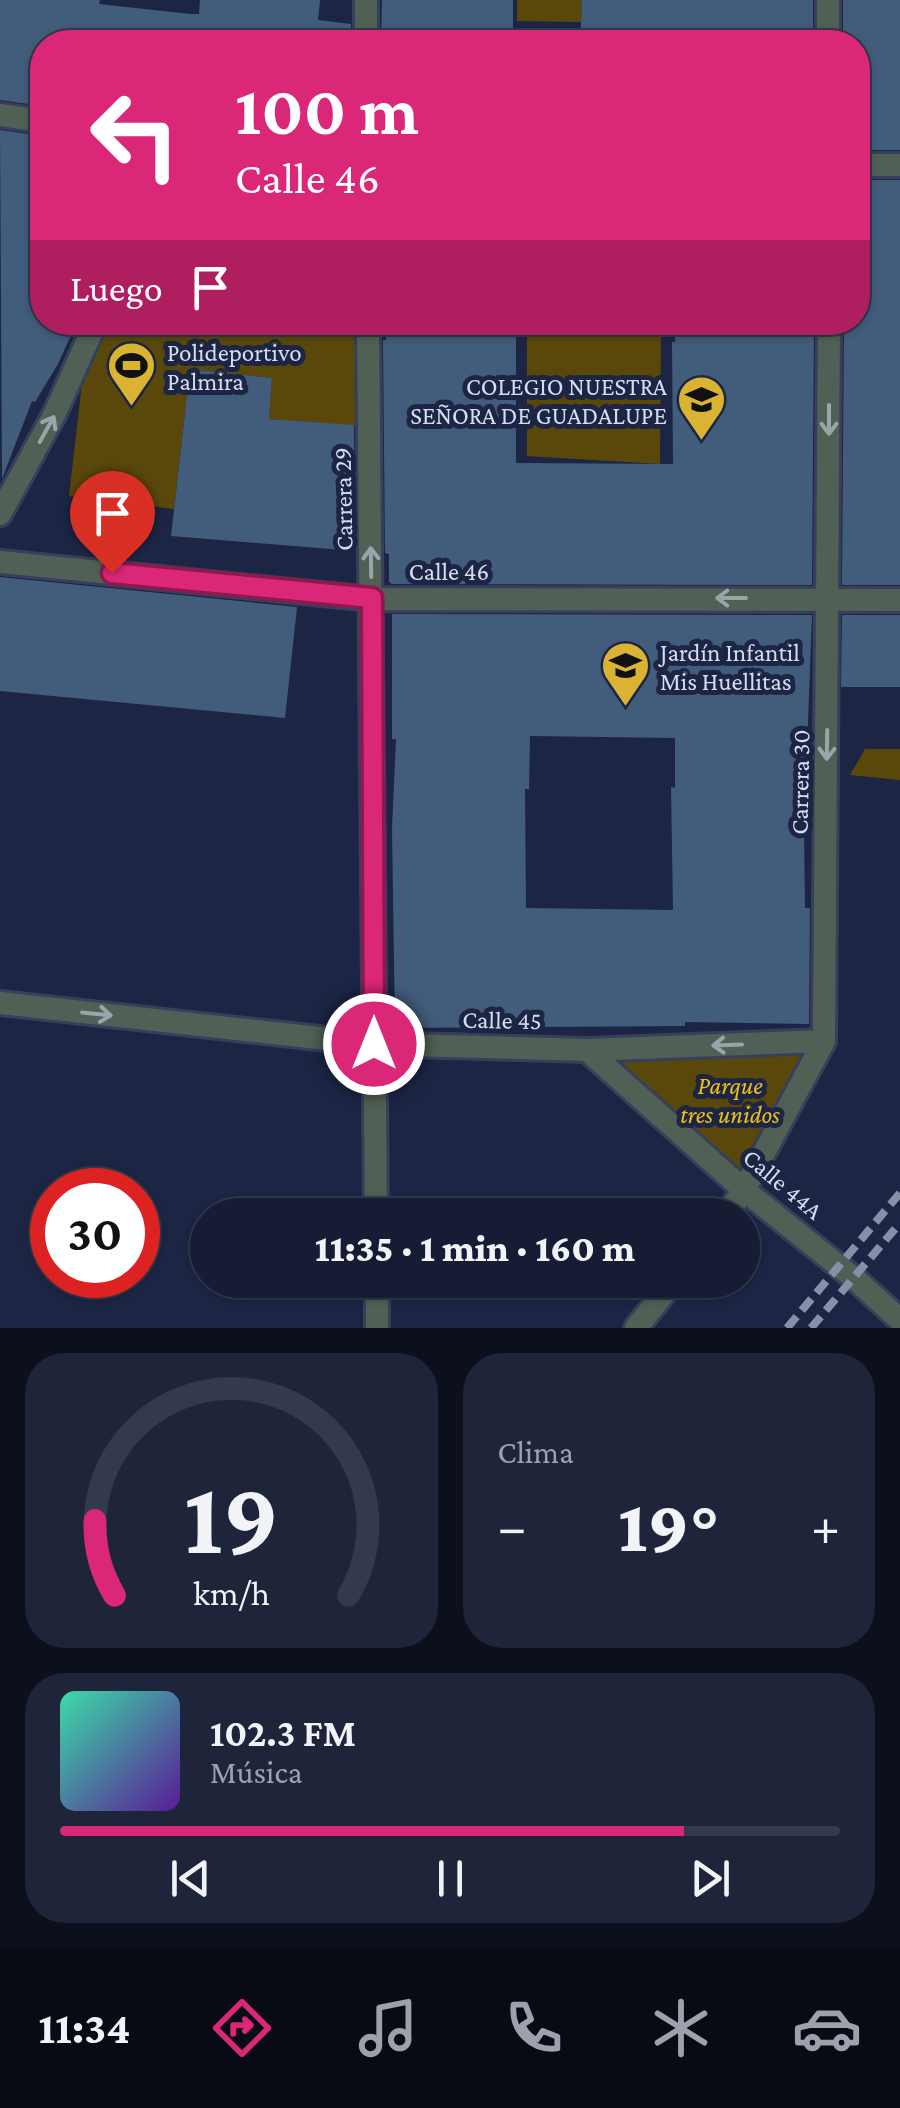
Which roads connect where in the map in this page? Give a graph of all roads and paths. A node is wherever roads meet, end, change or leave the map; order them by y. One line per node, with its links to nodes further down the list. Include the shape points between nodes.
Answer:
1 (366, 0): 3 (street)
2 (828, 0): 4 (street)
3 (366, 30)
4 (828, 30)
5 (0, 114): 6 (street)
6 (30, 119)
7 (900, 165): 8 (street)
8 (870, 166)
9 (90, 335): 12 (street, one-way to 9)
10 (368, 335): 14 (street, Carrera 29, one-way to 10)
11 (829, 335): 15 (street, Carrera 30, one-way to 15)
12 (0, 514)
13 (0, 562): 14 (street, Calle 46)
14 (372, 598): 15 (street, Calle 46, one-way to 14); 19 (street, Carrera 29)
15 (829, 598): 16 (street, Calle 46); 18 (street, Carrera 30, one-way to 18)
16 (900, 600)
17 (0, 1003): 19 (street, Calle 45, one-way to 19)
18 (824, 1041): 20 (street, Calle 45, one-way to 20); 21 (street, Carrera 30)
19 (374, 1044): 20 (street, Calle 45); 22 (street, Carrera 29)
20 (587, 1050): 21 (street, Calle 44A)
21 (744, 1190): 23 (street, Carrera 30); 26 (street, Calle 44A)
22 (376, 1198)
23 (738, 1198)
24 (377, 1298): 27 (street)
25 (660, 1298): 28 (street)
26 (900, 1320)
27 (377, 1328)
28 (636, 1328)

